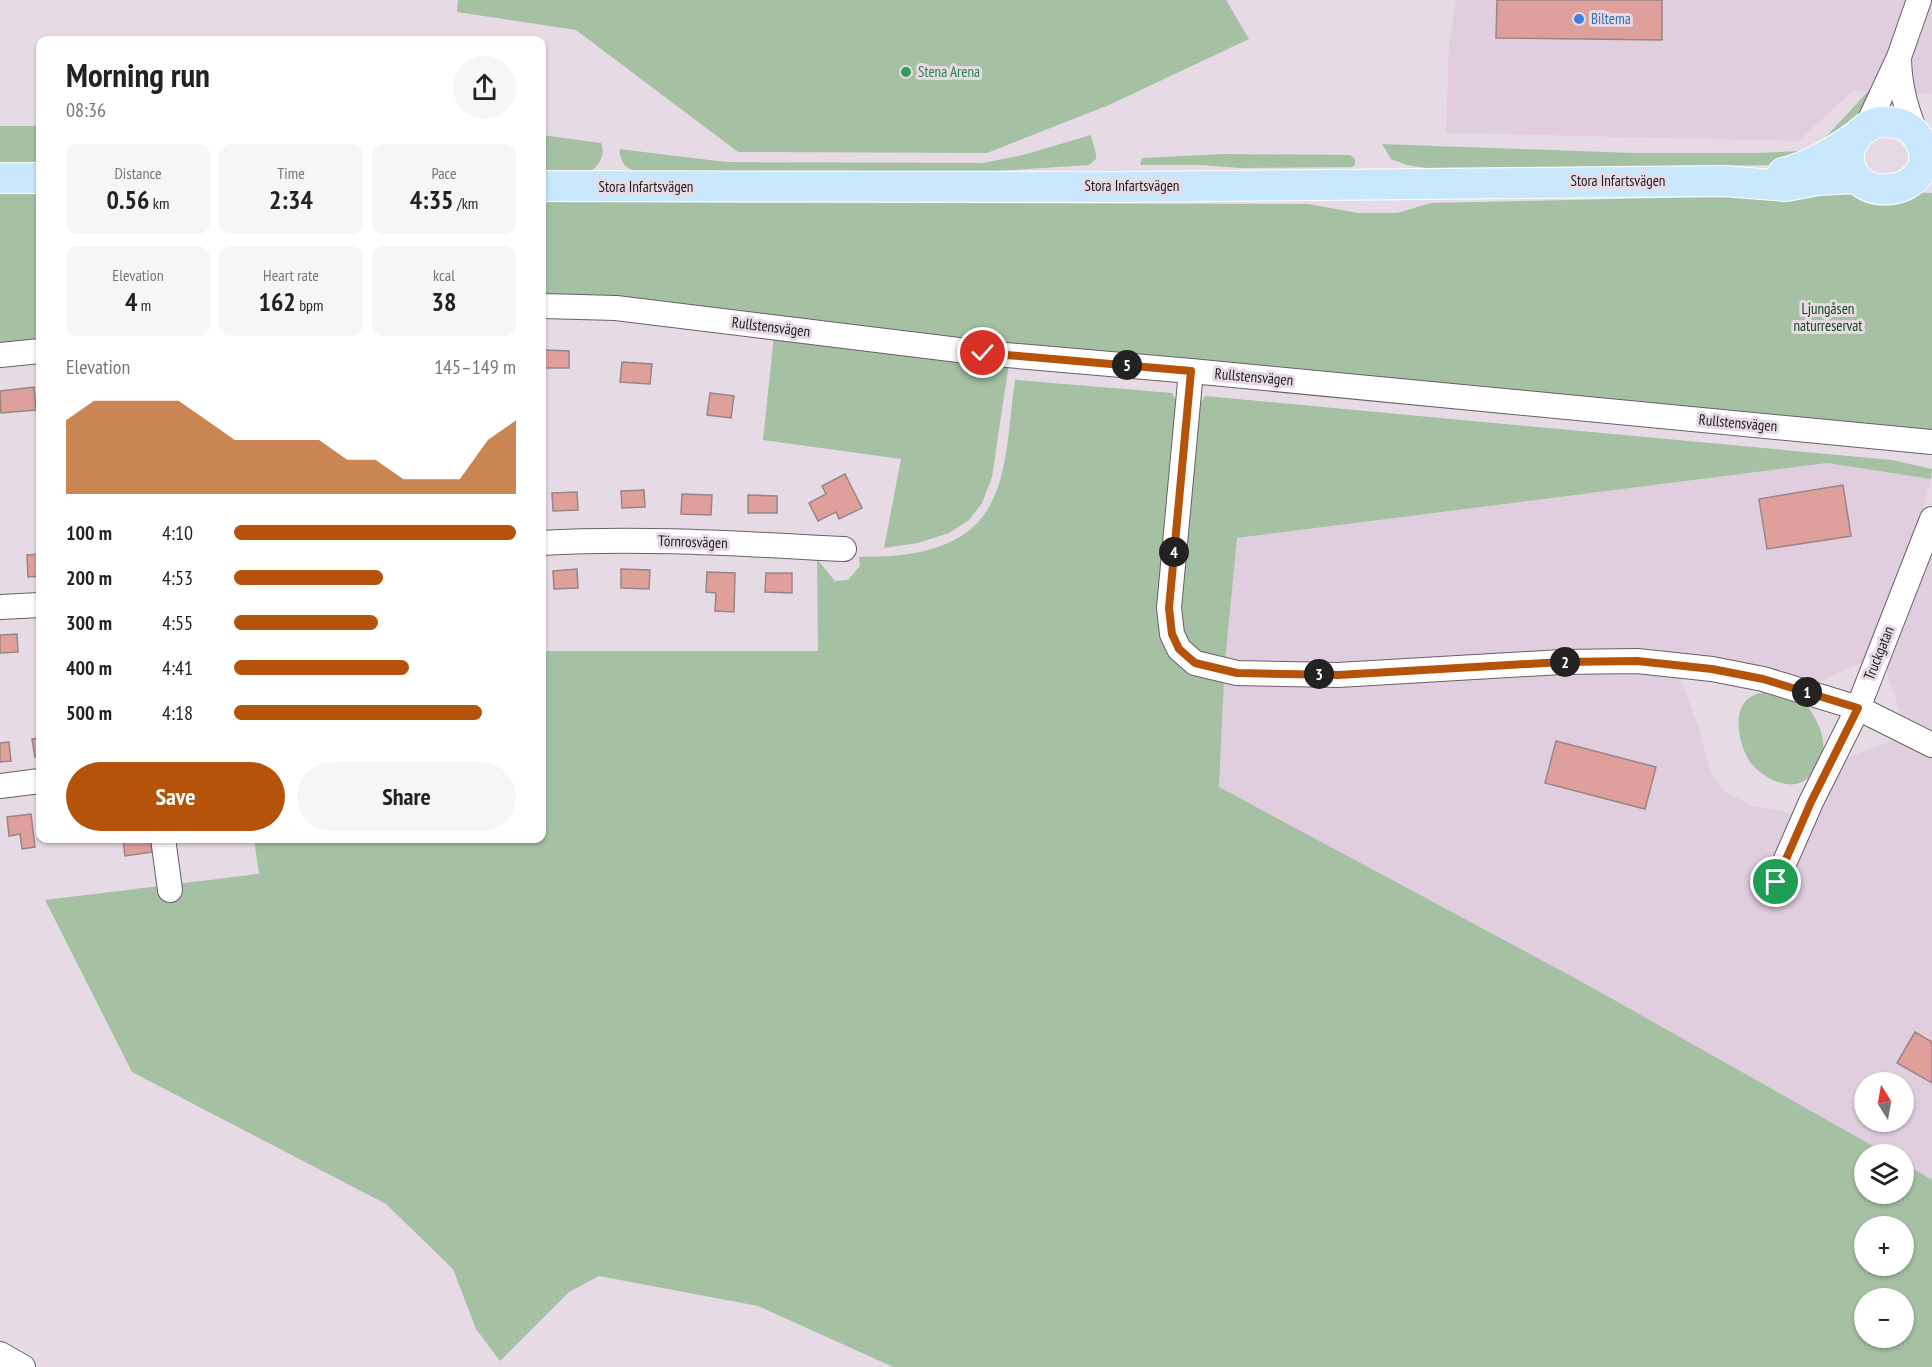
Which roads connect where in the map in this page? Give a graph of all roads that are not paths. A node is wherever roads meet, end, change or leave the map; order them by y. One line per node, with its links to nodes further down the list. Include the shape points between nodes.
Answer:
1 (1919, 0): 2 (street)
2 (1899, 57): 3 (street); 4 (street, via 1907,110)
3 (1861, 132): 4 (main road, via 1878,122 1892,122 1905,126); 7 (main road, via 1850,147 1850,167); 8 (main road, Stora Infartsvägen, via 1828,156 1804,167)
4 (1923, 144): 9 (main road)
5 (0, 178): 6 (main road)
6 (36, 178)
7 (1856, 178): 8 (main road, Stora Infartsvägen, via 1786,186); 9 (main road, via 1882,190)
8 (1724, 181): 10 (main road, Stora Infartsvägen, via 1116,187)
9 (1920, 184)
10 (546, 186)
11 (546, 306): 14 (street, Rullstensvägen, via 616,308 983,353)
12 (36, 351): 13 (street)
13 (0, 355)
14 (1191, 371): 15 (street, Rullstensvägen); 21 (street, via 1169,608 1172,634 1179,649 1195,663 1237,673 1338,675 1637,661 1763,679)
15 (1932, 442)
16 (1932, 519): 21 (street, Truckgatan)
17 (546, 543): 18 (street, Törnrosvägen, via 688,542)
18 (844, 549)
19 (36, 605): 20 (street)
20 (0, 607)
21 (1858, 708): 22 (street); 26 (street, Truckgatan)
22 (1932, 745)
23 (36, 782): 24 (street)
24 (0, 786)
25 (165, 843): 27 (street)
26 (1776, 882)
27 (170, 890)
28 (0, 1354): 29 (street)
29 (23, 1367)

